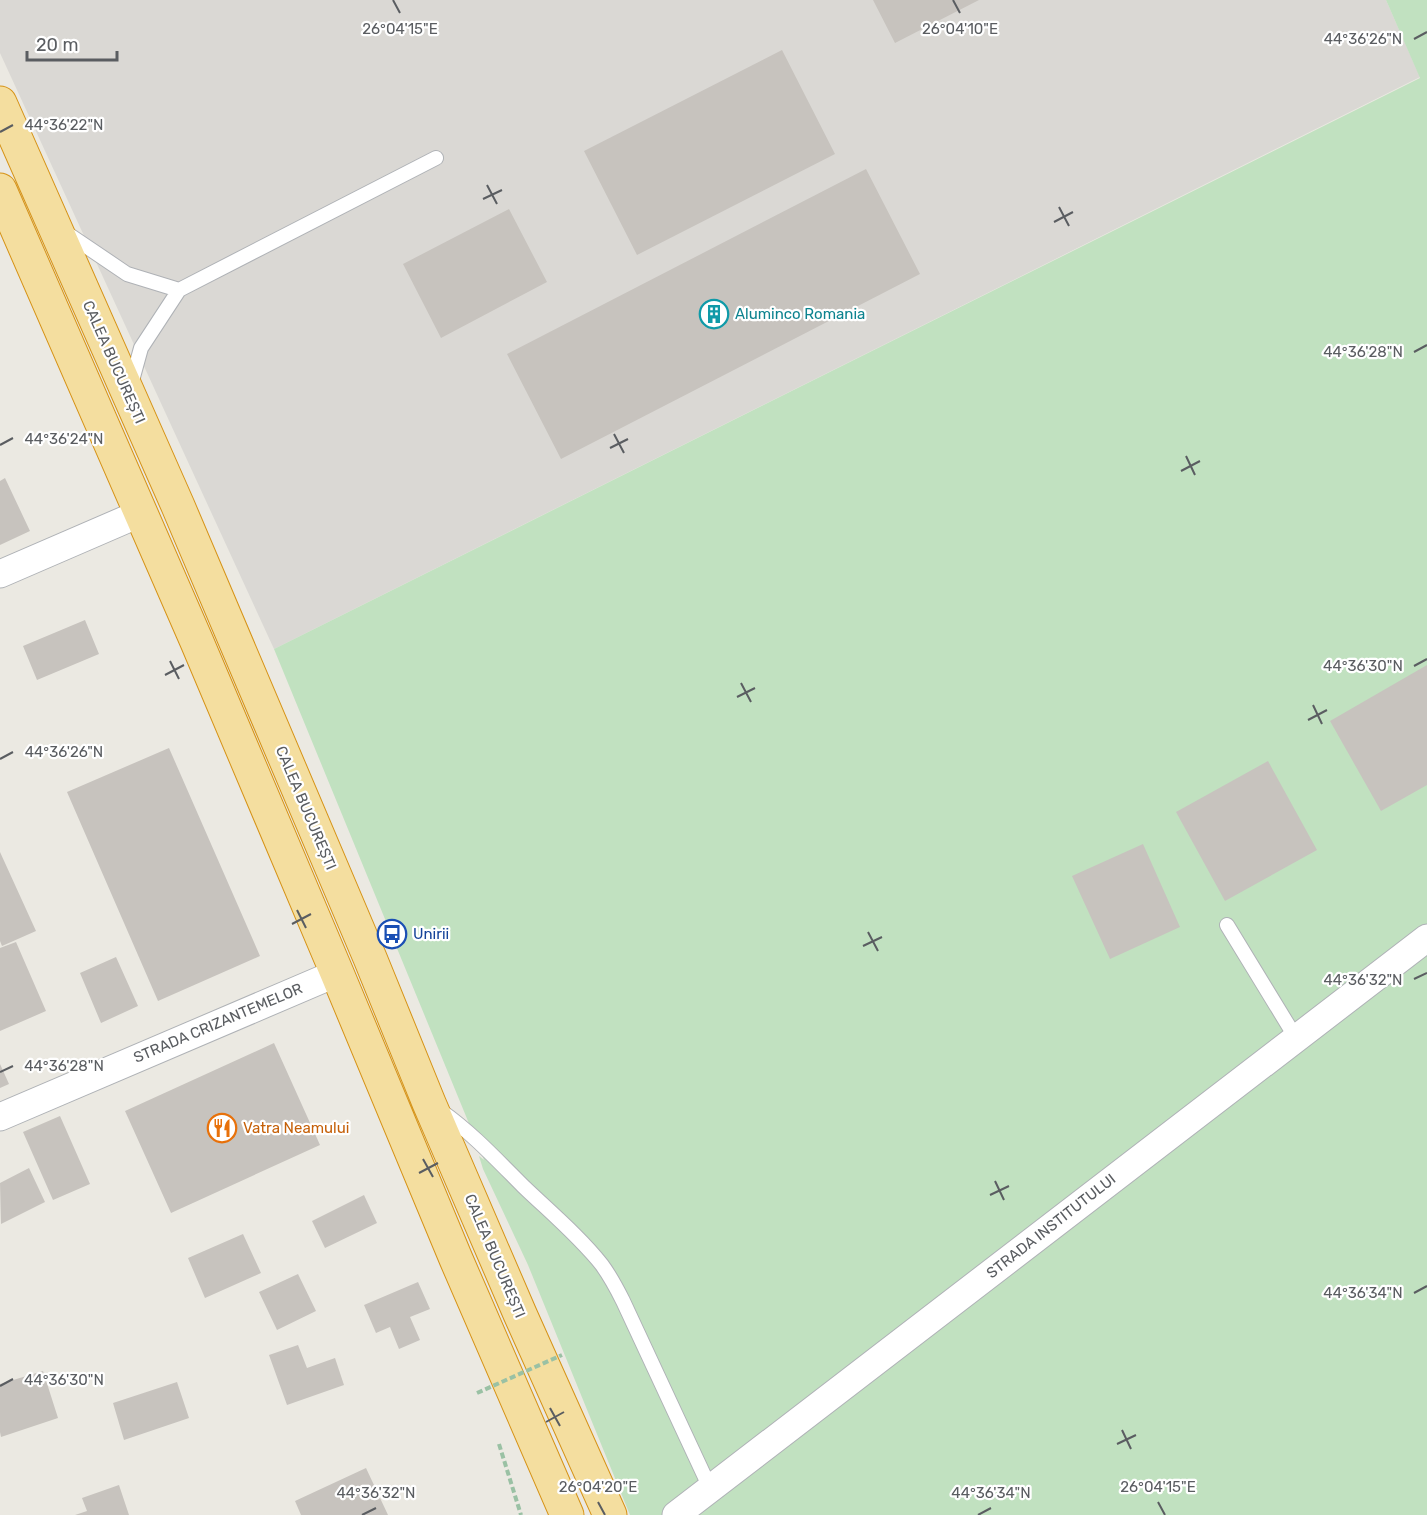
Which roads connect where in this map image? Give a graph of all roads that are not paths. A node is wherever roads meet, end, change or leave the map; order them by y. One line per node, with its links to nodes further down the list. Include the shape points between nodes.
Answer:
1 (0, 103): 4 (highway, CALEA BUCUREȘTI)
2 (436, 158): 5 (lane)
3 (0, 190): 7 (highway)
4 (54, 225): 5 (lane, via 128,274); 6 (highway, CALEA BUCUREȘTI)
5 (179, 290): 6 (lane, via 141,348 133,377)
6 (134, 407): 13 (highway, CALEA BUCUREȘTI)
7 (141, 513): 8 (street); 11 (highway)
8 (0, 574)
9 (1227, 925): 12 (lane)
10 (1427, 938): 12 (street, STRADA INSTITUTULUI)
11 (337, 973): 14 (street, STRADA CRIZANTEMELOR); 16 (highway)
12 (1296, 1038): 15 (street, STRADA INSTITUTULUI)
13 (429, 1103): 15 (lane, via 482,1145 601,1264 623,1301); 17 (highway, CALEA BUCUREȘTI)
14 (0, 1117)
15 (710, 1488): 18 (street, STRADA INSTITUTULUI)
16 (567, 1515)
17 (610, 1515)
18 (676, 1515)

